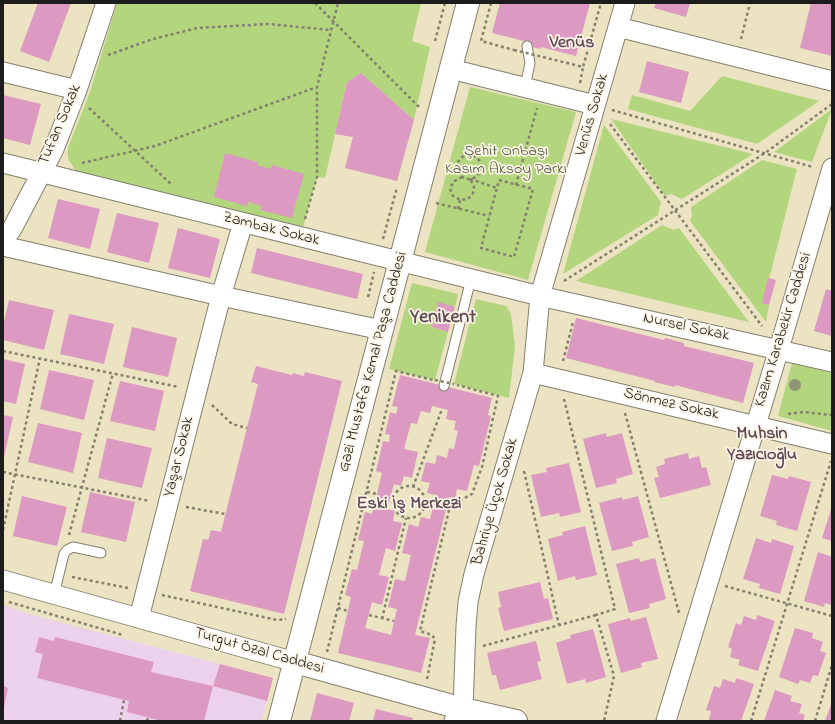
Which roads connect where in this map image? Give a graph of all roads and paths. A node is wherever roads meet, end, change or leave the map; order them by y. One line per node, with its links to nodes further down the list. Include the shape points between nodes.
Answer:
1 (106, 3): 16 (street, Tufan Sokak)
2 (315, 3): 10 (path)
3 (338, 3): 10 (path)
4 (445, 3): 14 (path)
5 (468, 3): 18 (street, Gazi Mustafa Kemal Paşa Caddesi)
6 (491, 3): 17 (path, bridge, via 481,42)
7 (601, 3): 17 (path)
8 (625, 3): 11 (street, Venüs Sokak)
9 (750, 3): 15 (path)
10 (333, 23): 12 (path); 27 (path)
11 (618, 27): 15 (street); 26 (street, Venüs Sokak)
12 (331, 30): 16 (path, via 268,24 197,28); 21 (path)
13 (527, 46): 22 (lane)
14 (434, 48)
15 (737, 57): 20 (street)
16 (86, 62): 23 (street, Tufan Sokak)
17 (583, 67): 26 (path, via 578,89)
18 (451, 69): 22 (street); 29 (street, Gazi Mustafa Kemal Paşa Caddesi)
19 (3, 72): 23 (street)
20 (832, 81)
21 (317, 87): 30 (path, via 155,146); 48 (path, via 317,177)
22 (533, 89): 26 (street); 39 (path)
23 (76, 93): 30 (path); 35 (street, Tufan Sokak, via 54,149)
24 (421, 100): 27 (path)
25 (832, 104): 31 (path)
26 (595, 105): 31 (path); 45 (path); 55 (street, Venüs Sokak)
27 (419, 107): 28 (path); 29 (path)
28 (417, 115)
29 (436, 125): 42 (street, Gazi Mustafa Kemal Paşa Caddesi)
30 (135, 150): 33 (path); 40 (path)
31 (765, 153): 34 (path); 45 (path)
32 (3, 163): 35 (street, Zambak Sokak)
33 (77, 164)
34 (831, 170): 59 (street, Kazım Karabekir Caddesi)
35 (41, 173): 47 (street, Zambak Sokak); 49 (street, Tufan Sokak)
36 (462, 177): 37 (path); 37 (path, via 457,167 459,160 465,155 472,155 478,160 480,167 477,174); 43 (path, via 453,182 450,189)
37 (470, 179): 41 (path); 43 (path, via 474,186 473,193 468,199)
38 (399, 180): 51 (path)
39 (516, 185): 41 (path, via 500,180); 46 (path, via 533,189 514,257 481,248)
40 (174, 187)
41 (498, 188): 46 (path)
42 (417, 198): 44 (path); 52 (street, Gazi Mustafa Kemal Paşa Caddesi)
43 (460, 200): 44 (path)
44 (458, 208): 46 (path)
45 (674, 212): 55 (path); 59 (path)
46 (490, 216)
47 (243, 223): 48 (street, Zambak Sokak); 54 (street, Yaşar Sokak)
48 (300, 237): 51 (street, Zambak Sokak)
49 (3, 242)
50 (3, 246): 54 (street)
51 (378, 256): 52 (street, Zambak Sokak); 57 (path)
52 (400, 262): 53 (street, Zambak Sokak); 58 (street, Gazi Mustafa Kemal Paşa Caddesi)
53 (471, 279): 55 (street, Zambak Sokak); 67 (lane)
54 (221, 296): 57 (street); 85 (street, Yaşar Sokak)
55 (540, 296): 59 (street, Nursel Sokak); 65 (street, Bahriye Üçok Sokak)
56 (575, 315): 64 (path)
57 (361, 326): 58 (street)
58 (382, 330): 114 (street, Gazi Mustafa Kemal Paşa Caddesi)
59 (779, 349): 62 (street, Nursel Sokak); 74 (street, Kazım Karabekir Caddesi)
60 (3, 351): 61 (path)
61 (40, 358): 66 (path); 80 (path)
62 (832, 362)
63 (571, 363): 64 (path)
64 (561, 370): 65 (street, Sönmez Sokak); 69 (street, Sönmez Sokak); 104 (path, via 615,609)
65 (533, 373): 112 (street, Bahriye Üçok Sokak, via 474,574 468,602)
66 (113, 374): 68 (path); 81 (path)
67 (444, 386)
68 (178, 387)
69 (619, 393): 74 (street, Sönmez Sokak); 102 (path)
70 (442, 409): 82 (path)
71 (785, 414): 72 (path, via 803,412)
72 (832, 415)
73 (232, 424): 75 (path)
74 (756, 425): 76 (street, Sönmez Sokak); 95 (street, Kazım Karabekir Caddesi)
75 (247, 428)
76 (832, 444)
77 (832, 459): 99 (path)
78 (523, 466): 110 (path)
79 (3, 472): 80 (path)
80 (16, 475): 81 (path); 90 (path)
81 (82, 487): 85 (path); 92 (path)
82 (413, 487): 86 (path, via 424,497); 89 (path, via 402,488 392,498 396,511)
83 (367, 492): 84 (path); 100 (path); 116 (path, bridge, via 396,371 498,396 482,466 472,494 450,506 447,512 419,626 420,631 432,634 435,639)
84 (376, 494)
85 (168, 504): 88 (path); 96 (street, Yaşar Sokak)
86 (424, 507): 87 (path); 89 (path, via 418,515)
87 (432, 508)
88 (226, 514)
89 (406, 518): 108 (path)
90 (3, 530)
91 (101, 553): 92 (lane, via 73,548)
92 (64, 554): 93 (lane)
93 (59, 574): 96 (path); 97 (lane)
94 (3, 580): 97 (street, Turgut Özal Caddesi)
95 (707, 581): 99 (path); 123 (street, Kazım Karabekir Caddesi)
96 (146, 591): 106 (street, Yaşar Sokak); 107 (path, via 277,620)
97 (54, 595): 106 (street, Turgut Özal Caddesi)
98 (3, 601): 111 (path)
99 (788, 604): 105 (path); 124 (path)
100 (338, 608): 101 (path); 113 (path)
101 (348, 611)
102 (679, 614)
103 (369, 615): 108 (path)
104 (596, 615): 110 (path); 122 (path, via 614,676)
105 (832, 616)
106 (139, 618): 114 (street, Turgut Özal Caddesi)
107 (288, 618)
108 (382, 618): 109 (path)
109 (394, 621)
110 (559, 625): 112 (path)
111 (124, 635)
112 (464, 651): 118 (street, Bahriye Üçok Sokak)
113 (326, 656)
114 (295, 662): 118 (street, Turgut Özal Caddesi); 120 (street, Gazi Mustafa Kemal Paşa Caddesi)
115 (832, 666): 125 (path)
116 (426, 680)
117 (124, 700): 119 (path)
118 (458, 715): 121 (street, Turgut Özal Caddesi)
119 (120, 721)
120 (279, 721)
121 (516, 721)
122 (604, 721)
123 (666, 721)
124 (752, 721)
125 (815, 721)

